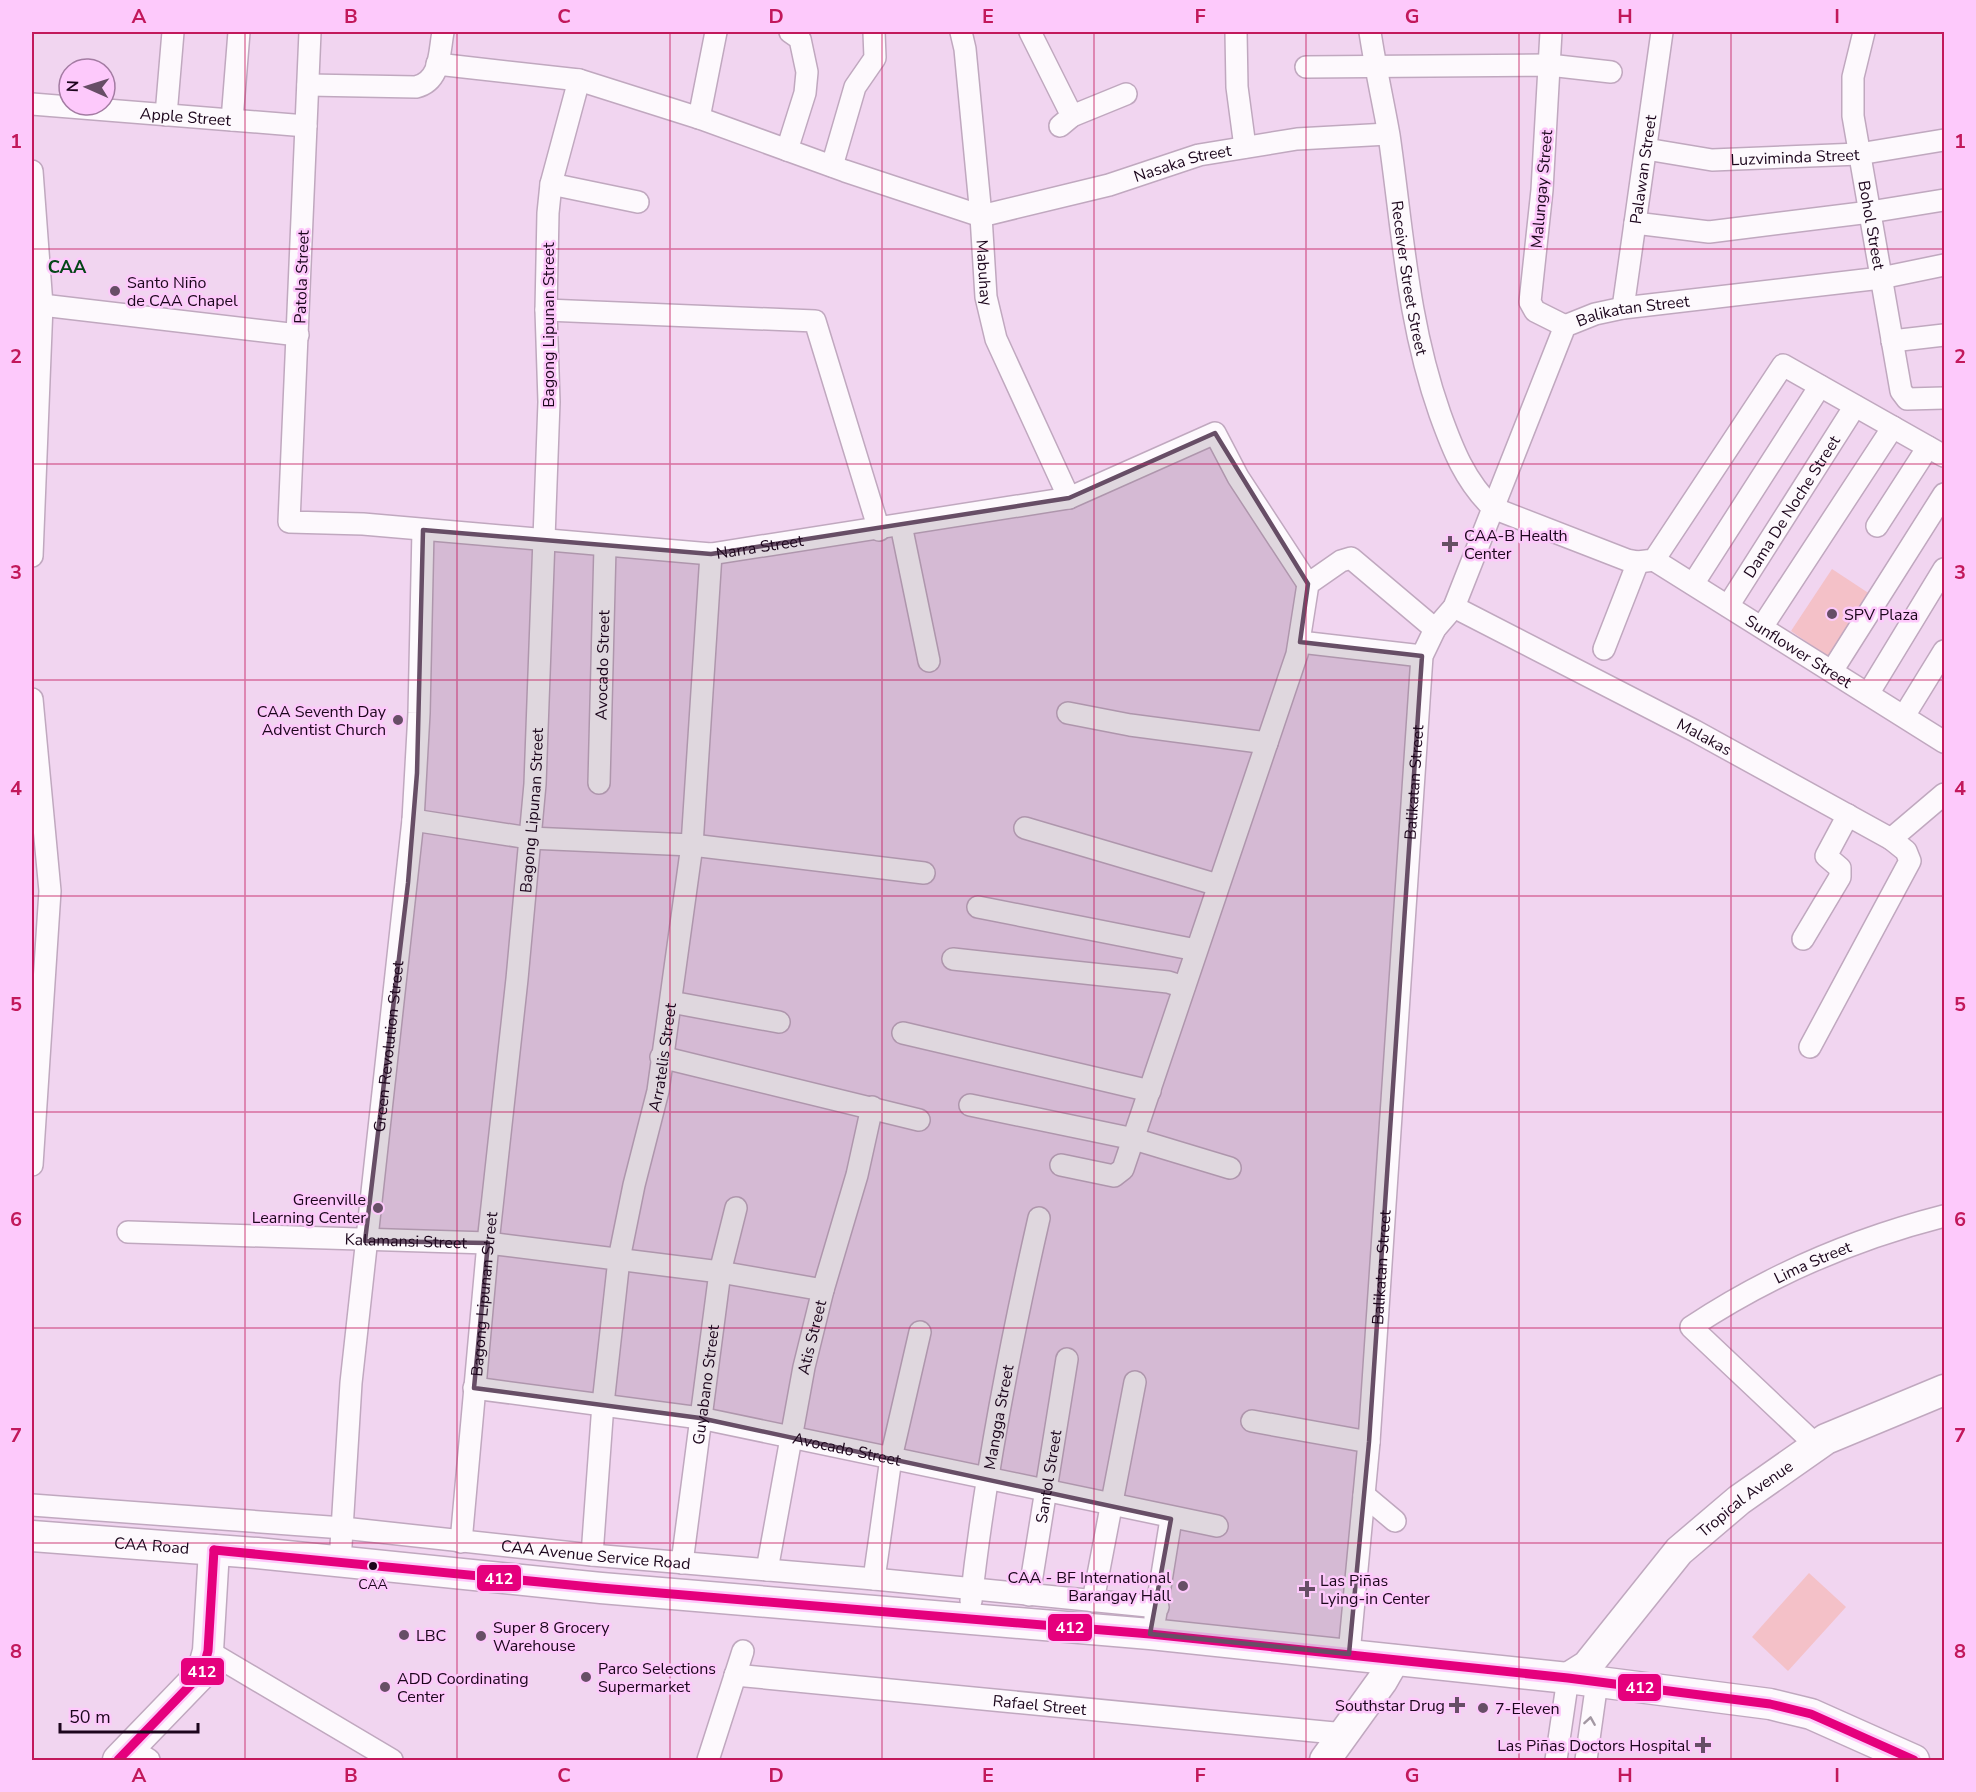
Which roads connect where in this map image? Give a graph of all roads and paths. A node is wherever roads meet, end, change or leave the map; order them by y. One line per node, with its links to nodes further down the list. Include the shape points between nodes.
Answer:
1 (173, 32): 24 (street)
2 (239, 32): 26 (street)
3 (310, 32): 21 (street, Patola Street)
4 (443, 32): 15 (street)
5 (716, 32): 25 (street)
6 (790, 32): 32 (street, via 800,39 807,72 805,93)
7 (874, 32): 34 (street, via 875,58 855,87)
8 (961, 32): 40 (street, Mabuhay)
9 (1030, 32): 22 (street, via 1066,121)
10 (1236, 32): 30 (street, via 1237,87)
11 (1370, 32): 17 (street, Receiver Street Street)
12 (1551, 32): 16 (street, Malungay Street)
13 (1662, 32): 31 (street, Palawan Street)
14 (1864, 32): 33 (street, Bohol Street, via 1853,76 1853,116)
15 (437, 64): 20 (street); 21 (street, via 433,79 416,87)
16 (1549, 65): 17 (street); 19 (street); 47 (street, Malungay Street, via 1542,190 1530,302 1535,311)
17 (1375, 66): 18 (street); 28 (street, Receiver Street Street)
18 (1306, 67)
19 (1611, 72)
20 (579, 80): 25 (street); 36 (street, Bagong Lipunan Street)
21 (308, 85): 27 (street, Patola Street)
22 (1126, 94)
23 (32, 104): 24 (street, Apple Street)
24 (166, 115): 26 (street, Apple Street)
25 (699, 118): 32 (street)
26 (232, 120): 27 (street, Apple Street)
27 (306, 126): 48 (street, Patola Street)
28 (1388, 134): 30 (street, Nasaka Street, via 1297,139); 58 (street, Receiver Street Street, via 1410,306 1426,373 1455,457 1477,493)
29 (1944, 140): 33 (street, Luzviminda Street)
30 (1245, 147): 40 (street, Nasaka Street, via 1199,155 1109,185)
31 (1646, 149): 33 (street, Luzviminda Street, via 1712,160); 41 (street, Palawan Street)
32 (787, 150): 34 (street)
33 (1859, 154): 39 (street, Bohol Street)
34 (832, 166): 40 (street)
35 (32, 171): 44 (street)
36 (551, 184): 38 (street); 46 (street, Bagong Lipunan Street)
37 (1944, 200): 39 (street)
38 (638, 202)
39 (1870, 212): 41 (street, via 1709,232); 43 (street, Bohol Street)
40 (981, 216): 57 (street, Mabuhay, via 986,297 996,339)
41 (1635, 223): 45 (street, Palawan Street)
42 (1944, 265): 43 (street, Balikatan Street)
43 (1881, 278): 45 (street, Balikatan Street); 50 (street, Bohol Street)
44 (42, 305): 48 (street); 67 (street)
45 (1623, 308): 47 (street, Balikatan Street)
46 (546, 310): 63 (street, via 815,321); 64 (street, Bagong Lipunan Street, via 549,402)
47 (1565, 326): 58 (street, Balikatan Street)
48 (298, 335): 59 (street, Patola Street)
49 (1944, 335): 50 (street)
50 (1892, 341): 52 (street, Bohol Street, via 1903,396)
51 (1820, 386): 53 (street); 68 (street, via 1783,365); 71 (street)
52 (1944, 398)
53 (1855, 406): 54 (street); 72 (street, Dama De Noche Street)
54 (1893, 428): 55 (street); 74 (street)
55 (1936, 451): 61 (street)
56 (1944, 494): 81 (street)
57 (1069, 498): 60 (street, Narra Street); 70 (street, Narra Street, via 1215,433 1238,477)
58 (1493, 508): 68 (street, Sunflower Street); 73 (street, Balikatan Street)
59 (289, 522): 62 (street, Narra Street)
60 (901, 525): 63 (street, Narra Street); 80 (street)
61 (1877, 526)
62 (423, 530): 64 (street, Narra Street); 91 (street, Green Revolution Street)
63 (879, 530): 66 (street, Narra Street)
64 (544, 538): 65 (street, Narra Street); 93 (street, Bagong Lipunan Street, via 539,709)
65 (605, 547): 66 (street, Narra Street); 88 (street, Avocado Street)
66 (711, 554): 95 (street, Arratelis Street)
67 (32, 556)
68 (1646, 561): 71 (street, Sunflower Street); 77 (street)
69 (1944, 569): 82 (street)
70 (1308, 584): 75 (street, via 1351,558); 76 (street)
71 (1693, 584): 72 (street, Sunflower Street)
72 (1728, 606): 74 (street, Sunflower Street)
73 (1454, 607): 75 (street, Balikatan Street); 90 (street, Malakas)
74 (1762, 627): 81 (street, Sunflower Street)
75 (1435, 629): 79 (street, Balikatan Street)
76 (1300, 642): 79 (street); 87 (street)
77 (1604, 649)
78 (1944, 651): 85 (street)
79 (1422, 656): 134 (street, Balikatan Street)
80 (929, 661)
81 (1832, 671): 82 (street, Sunflower Street)
82 (1868, 694): 85 (street, Sunflower Street)
83 (32, 699): 113 (street, via 50,891)
84 (1068, 713): 87 (street)
85 (1904, 716): 86 (street, Sunflower Street)
86 (1943, 736)
87 (1267, 743): 97 (street)
88 (598, 783)
89 (1944, 794): 94 (street)
90 (1848, 815): 94 (street, Malakas); 99 (street, via 1826,856 1840,868 1840,877)
91 (413, 820): 93 (street); 120 (street, Green Revolution Street)
92 (1025, 828): 97 (street)
93 (529, 838): 95 (street); 121 (street, Bagong Lipunan Street, via 518,979)
94 (1891, 839): 106 (street, via 1906,851 1910,861)
95 (692, 845): 96 (street); 103 (street, Arratelis Street)
96 (924, 873)
97 (1218, 885): 100 (street)
98 (978, 907): 100 (street)
99 (1803, 939)
100 (1196, 950): 102 (street)
101 (953, 959): 102 (street, via 1168,982)
102 (1184, 987): 108 (street)
103 (671, 1002): 104 (street); 107 (street, Arratelis Street)
104 (779, 1022)
105 (903, 1033): 108 (street)
106 (1809, 1047)
107 (661, 1058): 110 (street); 122 (street, Arratelis Street, via 658,1091)
108 (1150, 1090): 112 (street)
109 (970, 1105): 112 (street)
110 (872, 1107): 111 (street); 124 (street, Atis Street, via 858,1175)
111 (919, 1120)
112 (1134, 1139): 114 (street, via 1123,1169 1114,1176); 115 (street)
113 (32, 1165)
114 (1061, 1165)
115 (1230, 1168)
116 (736, 1208): 123 (street, Guyabano Street)
117 (1944, 1216): 135 (street, Lima Street, via 1869,1238 1802,1266 1690,1327)
118 (1039, 1218): 137 (street, Mangga Street)
119 (128, 1232): 120 (street, Kalamansi Street)
120 (365, 1241): 121 (street, Kalamansi Street); 145 (street, Green Revolution Street, via 351,1383)
121 (488, 1243): 122 (street, Kalamansi Street); 128 (street, Bagong Lipunan Street)
122 (619, 1259): 123 (street, Kalamansi Street); 130 (street, Arratelis Street)
123 (720, 1272): 124 (street, Kalamansi Street); 131 (street, Guyabano Street)
124 (823, 1290): 133 (street, Atis Street)
125 (920, 1332): 136 (street)
126 (1067, 1359): 138 (street, Santol Street)
127 (1135, 1382): 141 (street)
128 (474, 1388): 130 (street, Avocado Street); 147 (street, Bagong Lipunan Street)
129 (1944, 1390): 135 (main road, Tropical Avenue, via 1853,1425)
130 (603, 1404): 131 (street, Avocado Street); 149 (street, Arratelis Street)
131 (700, 1418): 133 (street, Avocado Street); 151 (street, Guyabano Street)
132 (1252, 1420): 134 (street)
133 (789, 1439): 136 (street, Avocado Street); 152 (street, Atis Street)
134 (1369, 1443): 139 (street, Balikatan Street)
135 (1816, 1445): 163 (main road, Tropical Avenue, via 1739,1500 1679,1551)
136 (891, 1458): 137 (street, Avocado Street); 153 (street)
137 (986, 1478): 138 (street, Avocado Street); 156 (street, Mangga Street)
138 (1046, 1491): 141 (street, Avocado Street); 154 (street, Santol Street)
139 (1364, 1495): 143 (street); 160 (street, Balikatan Street)
140 (32, 1505): 145 (street, CAA Avenue Service Road)
141 (1110, 1505): 142 (street, Avocado Street); 155 (street)
142 (1171, 1518): 144 (street, Avocado Street); 157 (street)
143 (1395, 1521)
144 (1217, 1526)
145 (343, 1528): 147 (street, CAA Avenue Service Road); 150 (street, Green Revolution Street)
146 (32, 1536): 148 (main road, CAA Road)
147 (461, 1542): 149 (street, CAA Avenue Service Road)
148 (214, 1550): 150 (main road, CAA Road); 158 (main road)
149 (592, 1555): 151 (street, CAA Avenue Service Road)
150 (340, 1562): 156 (main road, CAA Road, via 650,1592)
151 (682, 1563): 152 (street, CAA Avenue Service Road)
152 (766, 1570): 153 (street, CAA Avenue Service Road)
153 (874, 1579): 156 (street, CAA Avenue Service Road)
154 (1029, 1595): 155 (street, CAA Avenue Service Road); 156 (street, CAA Avenue Service Road)
155 (1093, 1601): 157 (street, CAA Avenue Service Road)
156 (970, 1603): 157 (main road, CAA Road)
157 (1154, 1620): 160 (main road, CAA Road)
158 (208, 1651): 165 (main road, via 195,1683); 166 (street)
159 (743, 1651): 162 (street)
160 (1349, 1654): 161 (main road, CAA Road)
161 (1394, 1660): 163 (main road, CAA Road); 164 (main road)
162 (735, 1675): 164 (street, Rafael Street); 167 (street)
163 (1584, 1675): 169 (street); 170 (street, one-way to 163); 171 (main road, CAA Road, via 1811,1714)
164 (1345, 1734): 168 (main road)
165 (132, 1756)
166 (392, 1761)
167 (708, 1761)
168 (1325, 1761)
169 (1556, 1761)
170 (1586, 1761)
171 (1914, 1761)

